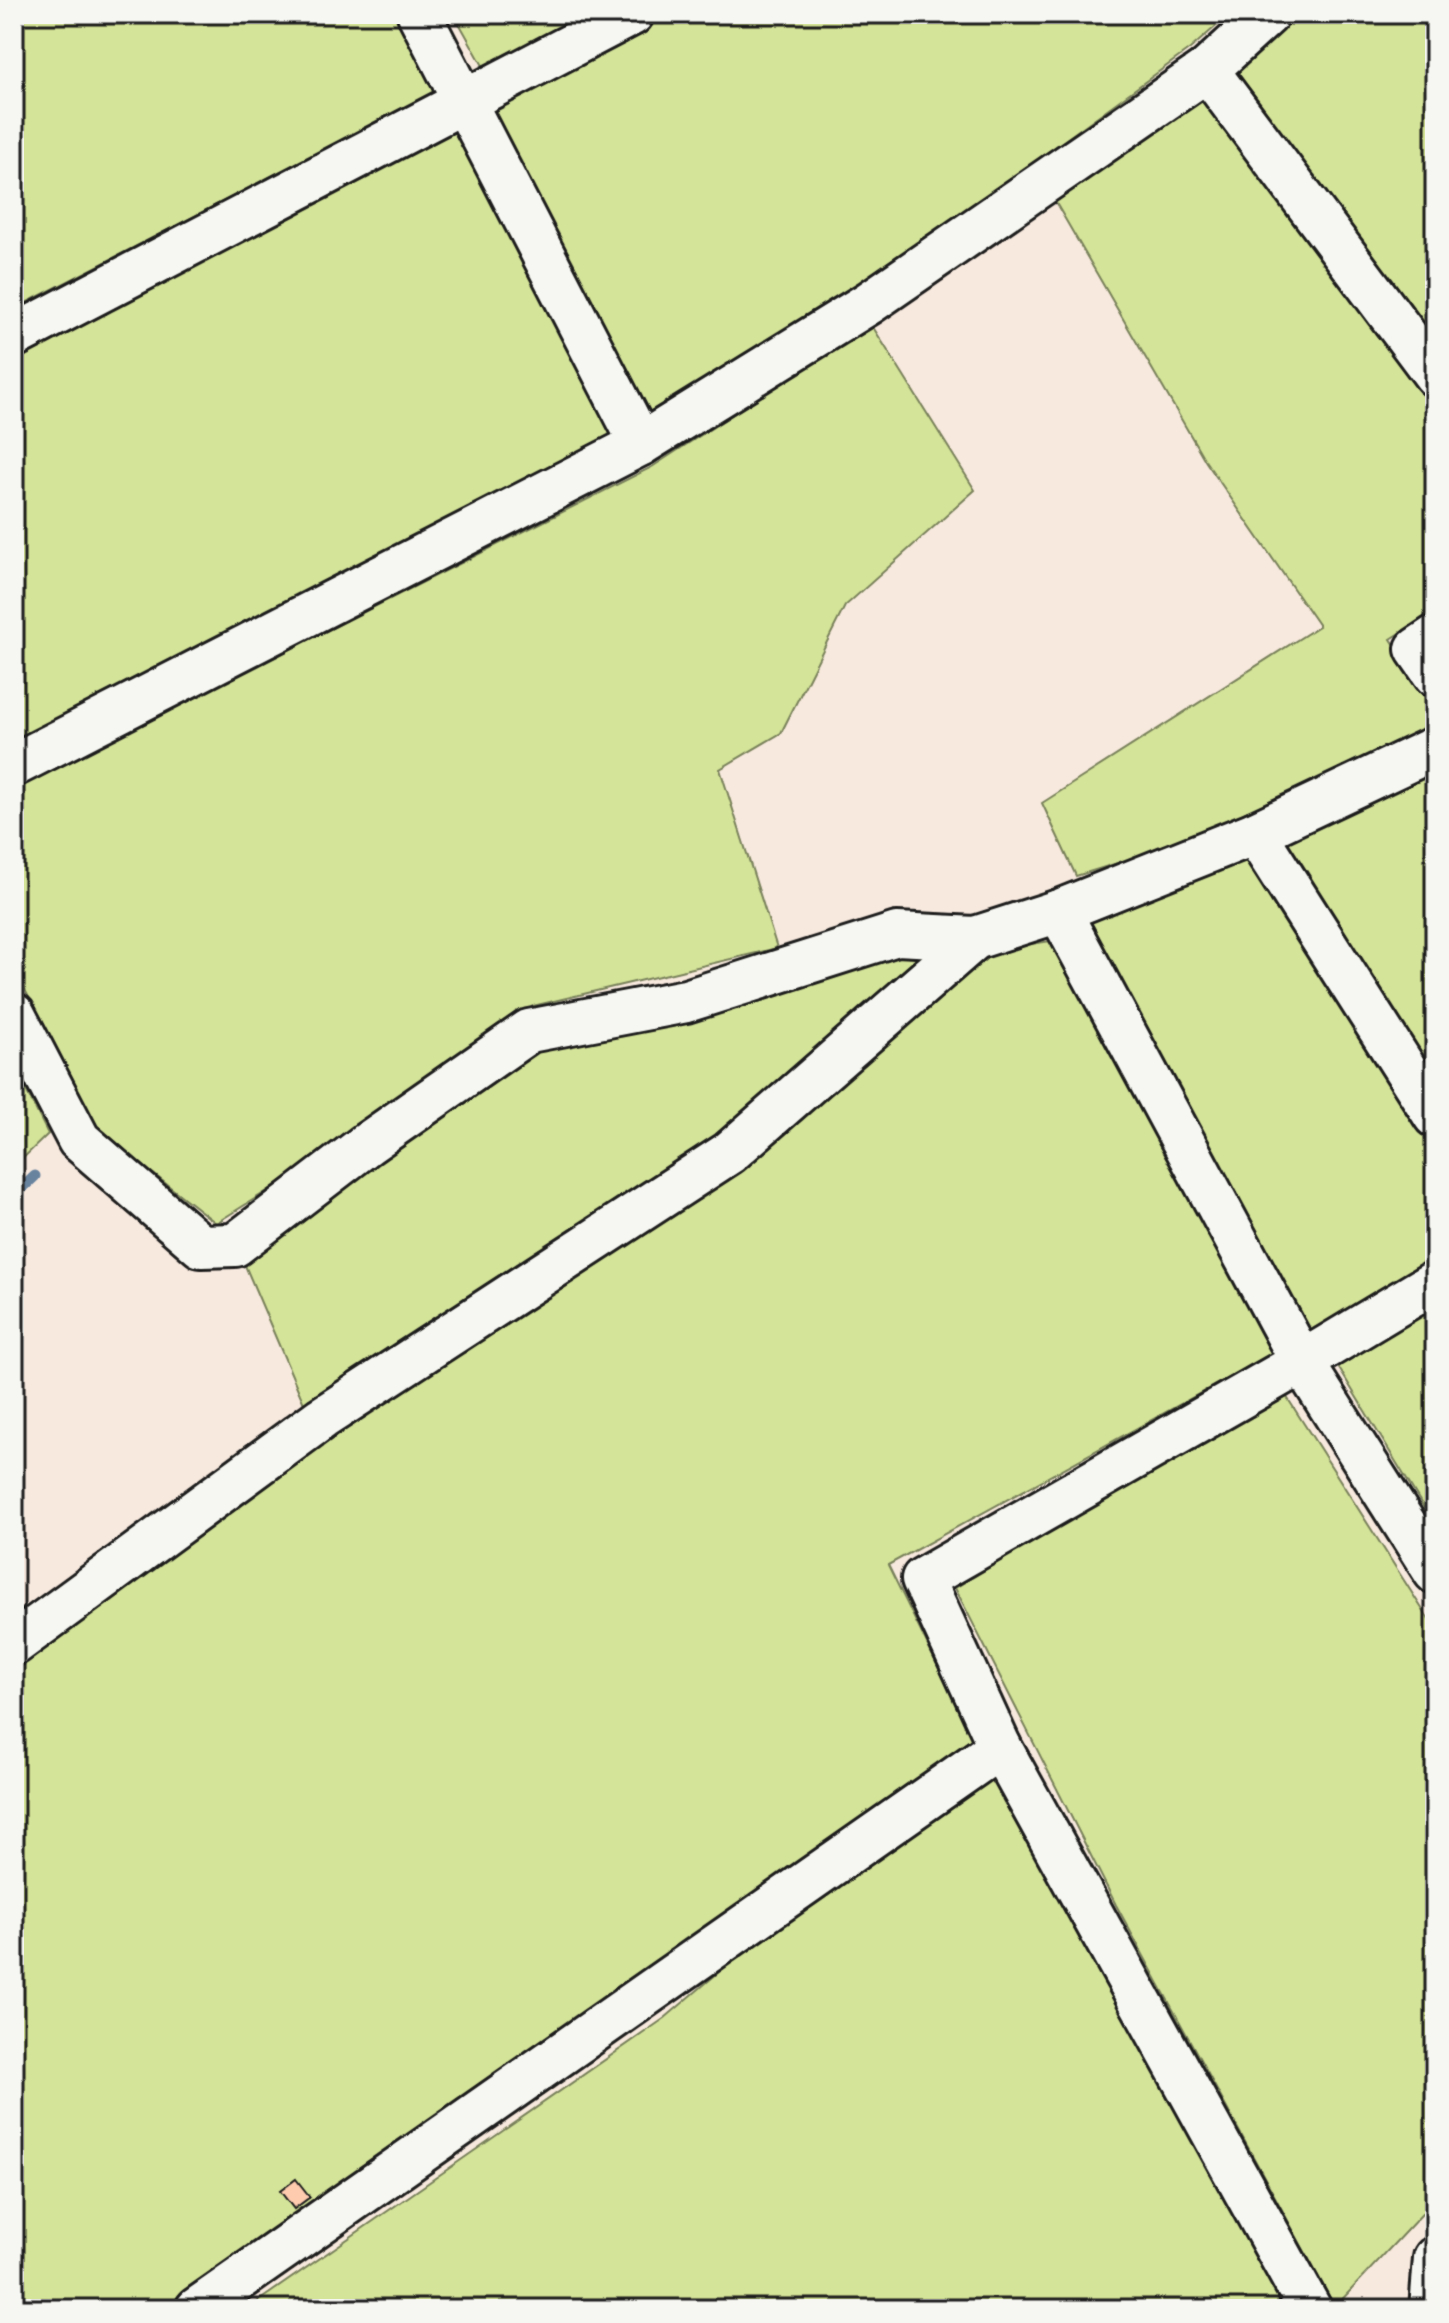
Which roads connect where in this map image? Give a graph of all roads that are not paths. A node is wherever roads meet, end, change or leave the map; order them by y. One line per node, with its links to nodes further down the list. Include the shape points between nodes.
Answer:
1 (419, 14): 5 (lane)
2 (632, 14): 5 (lane)
3 (1268, 14): 4 (lane)
4 (1207, 70): 7 (lane); 8 (lane, via 869,303)
5 (463, 101): 6 (lane); 8 (lane)
6 (14, 336)
7 (1435, 375)
8 (641, 444): 12 (lane)
9 (1435, 637): 10 (lane, via 1417,649)
10 (1435, 675)
11 (1435, 748): 13 (lane)
12 (14, 765)
13 (1255, 833): 14 (lane); 17 (lane)
14 (1059, 911): 15 (lane); 19 (lane)
15 (975, 938): 16 (lane, via 897,934 686,1001 529,1031 235,1245 201,1246 79,1140); 21 (lane, via 729,1153 322,1418)
16 (14, 1015)
17 (1435, 1116)
18 (1435, 1282): 19 (lane)
19 (1302, 1362): 20 (lane); 22 (lane, via 923,1579)
20 (1435, 1572)
21 (14, 1644)
22 (1000, 1747): 24 (lane); 25 (lane)
23 (1435, 2258): 26 (lane)
24 (197, 2309)
25 (1310, 2309)
26 (1431, 2309)

